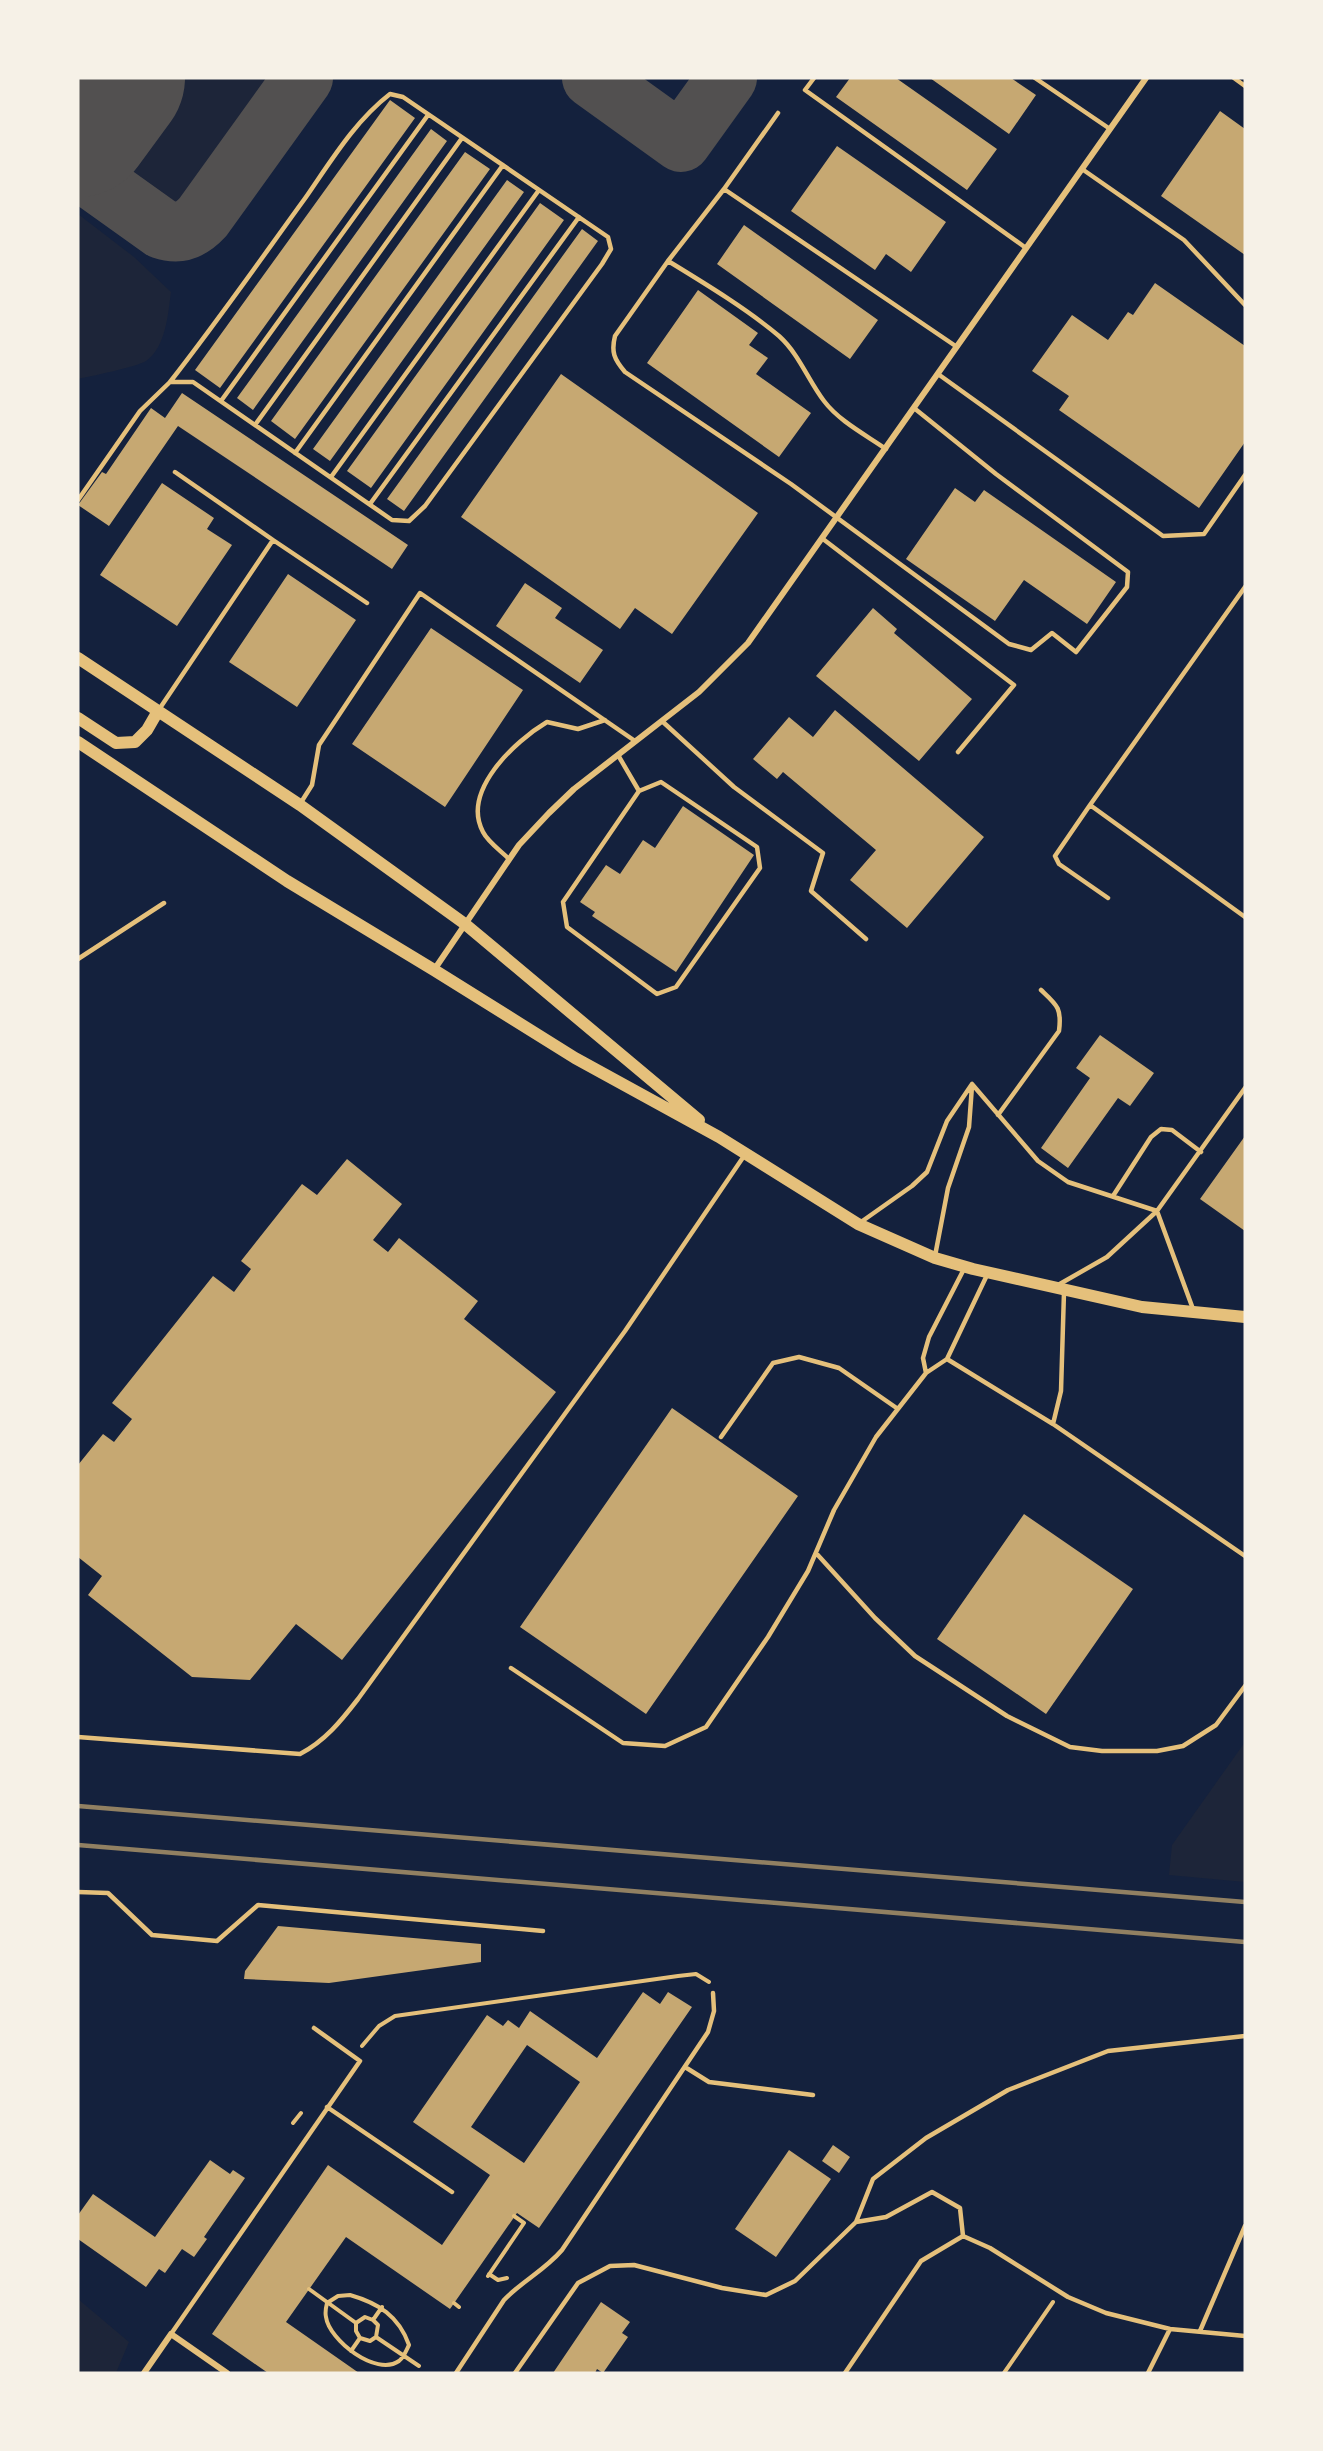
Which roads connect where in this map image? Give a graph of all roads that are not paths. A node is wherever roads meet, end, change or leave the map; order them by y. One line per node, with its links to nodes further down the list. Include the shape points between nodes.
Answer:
1 (814, 78): 15 (lane, via 806,90)
2 (1035, 78): 8 (lane)
3 (1146, 78): 8 (street)
4 (1234, 78): 5 (lane)
5 (1245, 86)
6 (778, 113): 12 (lane)
7 (428, 115): 9 (lane); 20 (lane, via 403,97 390,94 372,107); 21 (lane)
8 (1110, 129): 11 (street)
9 (462, 138): 10 (lane); 23 (lane)
10 (503, 165): 13 (lane); 25 (lane)
11 (1082, 169): 15 (street); 17 (lane, via 1184,240)
12 (724, 189): 16 (lane); 18 (lane)
13 (539, 190): 14 (lane); 28 (lane)
14 (579, 217): 30 (lane); 30 (lane, via 608,237 611,249 602,264 425,506 409,521 392,520)
15 (1026, 248): 18 (street)
16 (668, 261): 24 (lane, via 779,336 793,351 825,403); 31 (lane, via 616,333 611,349 614,358 633,377)
17 (1245, 305)
18 (957, 346): 19 (street)
19 (938, 374): 22 (street); 27 (lane, via 1163,536 1204,534)
20 (170, 382): 21 (lane, via 193,382); 29 (lane, via 140,411)
21 (221, 401): 23 (lane)
22 (914, 408): 24 (street); 31 (lane, via 1128,572 1127,587 1076,652 1052,633 1031,650 1009,644)
23 (255, 425): 25 (lane)
24 (886, 449): 31 (street)
25 (295, 453): 28 (lane)
26 (175, 471): 33 (lane)
27 (1245, 475)
28 (331, 477): 30 (lane)
29 (78, 500)
30 (370, 504)
31 (837, 518): 32 (street)
32 (823, 539): 40 (street, via 748,643); 43 (lane, via 1014,685)
33 (273, 540): 35 (lane); 37 (lane)
34 (1245, 587): 47 (lane)
35 (366, 603)
36 (78, 658): 37 (main road)
37 (158, 711): 38 (main road, via 135,742 116,743); 46 (main road)
38 (78, 718)
39 (605, 720): 41 (lane); 46 (lane, via 420,593 319,745 312,785); 48 (lane, via 578,729 547,722 530,732 482,788 477,810 484,833)
40 (663, 722): 41 (street); 53 (lane, via 734,787 823,853 811,891)
41 (635, 741): 44 (street)
42 (78, 742): 55 (main road, via 287,881)
43 (958, 752)
44 (618, 755): 45 (lane); 48 (street, via 574,789)
45 (639, 791): 45 (lane, via 562,902 567,927 657,994 676,987 760,868 757,846 661,782)
46 (300, 805): 52 (main road)
47 (1090, 805): 49 (lane, via 1055,856 1059,864); 51 (lane)
48 (509, 859): 52 (street)
49 (1108, 898)
50 (164, 903): 54 (lane)
51 (1245, 917)
52 (465, 924): 55 (street); 60 (main road)
53 (866, 939)
54 (78, 959)
55 (434, 970): 60 (main road, via 575,1058)
56 (1041, 990): 59 (lane, via 1061,1015 1059,1031)
57 (972, 1084): 59 (lane); 65 (lane, via 947,1121 927,1172); 66 (lane, via 969,1127 948,1188)
58 (1245, 1088): 61 (lane)
59 (998, 1115): 63 (lane, via 1038,1161 1068,1182)
60 (719, 1137): 62 (main road)
61 (1201, 1152): 63 (lane, via 1172,1130 1161,1129 1151,1137); 64 (lane)
62 (746, 1154): 65 (main road); 81 (lane, via 604,1360 358,1699 316,1746 300,1754)
63 (1113, 1196): 64 (lane)
64 (1157, 1212): 69 (lane, via 1107,1257); 70 (lane)
65 (858, 1224): 66 (main road)
66 (935, 1258): 67 (main road)
67 (966, 1267): 68 (main road); 73 (lane, via 929,1336 922,1358)
68 (988, 1272): 69 (main road); 72 (lane)
69 (1059, 1289): 70 (main road, via 1142,1307); 75 (lane, via 1061,1391)
70 (1194, 1312): 71 (main road)
71 (1245, 1317)
72 (947, 1359): 73 (lane); 75 (lane)
73 (926, 1373): 74 (lane)
74 (898, 1409): 76 (lane, via 839,1368 799,1358 773,1363); 77 (lane, via 871,1446 834,1510)
75 (1053, 1424): 78 (lane)
76 (722, 1437)
77 (816, 1553): 79 (lane, via 768,1637 706,1727 665,1746 623,1743); 80 (lane, via 915,1656 1007,1716 1070,1747 1157,1751 1183,1746 1216,1725)
78 (1245, 1556)
79 (511, 1668)
80 (1245, 1686)
81 (78, 1737)
82 (78, 1892): 83 (lane, via 108,1893 152,1935 217,1941 258,1905)
83 (543, 1931)
84 (713, 1993): 87 (lane, via 714,2011 708,2032)
85 (314, 2028): 89 (lane, via 360,2061)
86 (1245, 2036): 91 (lane, via 1108,2051 1008,2090 926,2138 873,2179)
87 (685, 2067): 88 (lane, via 709,2082); 100 (lane, via 562,2250 549,2266 504,2300)
88 (813, 2095)
89 (327, 2107): 90 (lane); 96 (lane)
90 (452, 2192)
91 (856, 2222): 93 (lane, via 886,2217 932,2192 960,2208); 101 (lane, via 795,2281 766,2295 634,2265 610,2266 578,2283)
92 (1245, 2226): 95 (lane)
93 (963, 2236): 94 (lane, via 990,2248 1060,2292 1106,2313); 102 (lane, via 921,2261)
94 (1170, 2329): 95 (lane); 103 (lane)
95 (1200, 2331): 97 (lane)
96 (171, 2334): 98 (street); 99 (street)
97 (1245, 2336)
98 (144, 2373)
99 (227, 2373)
100 (456, 2373)
101 (515, 2373)
102 (845, 2373)
103 (1148, 2373)

